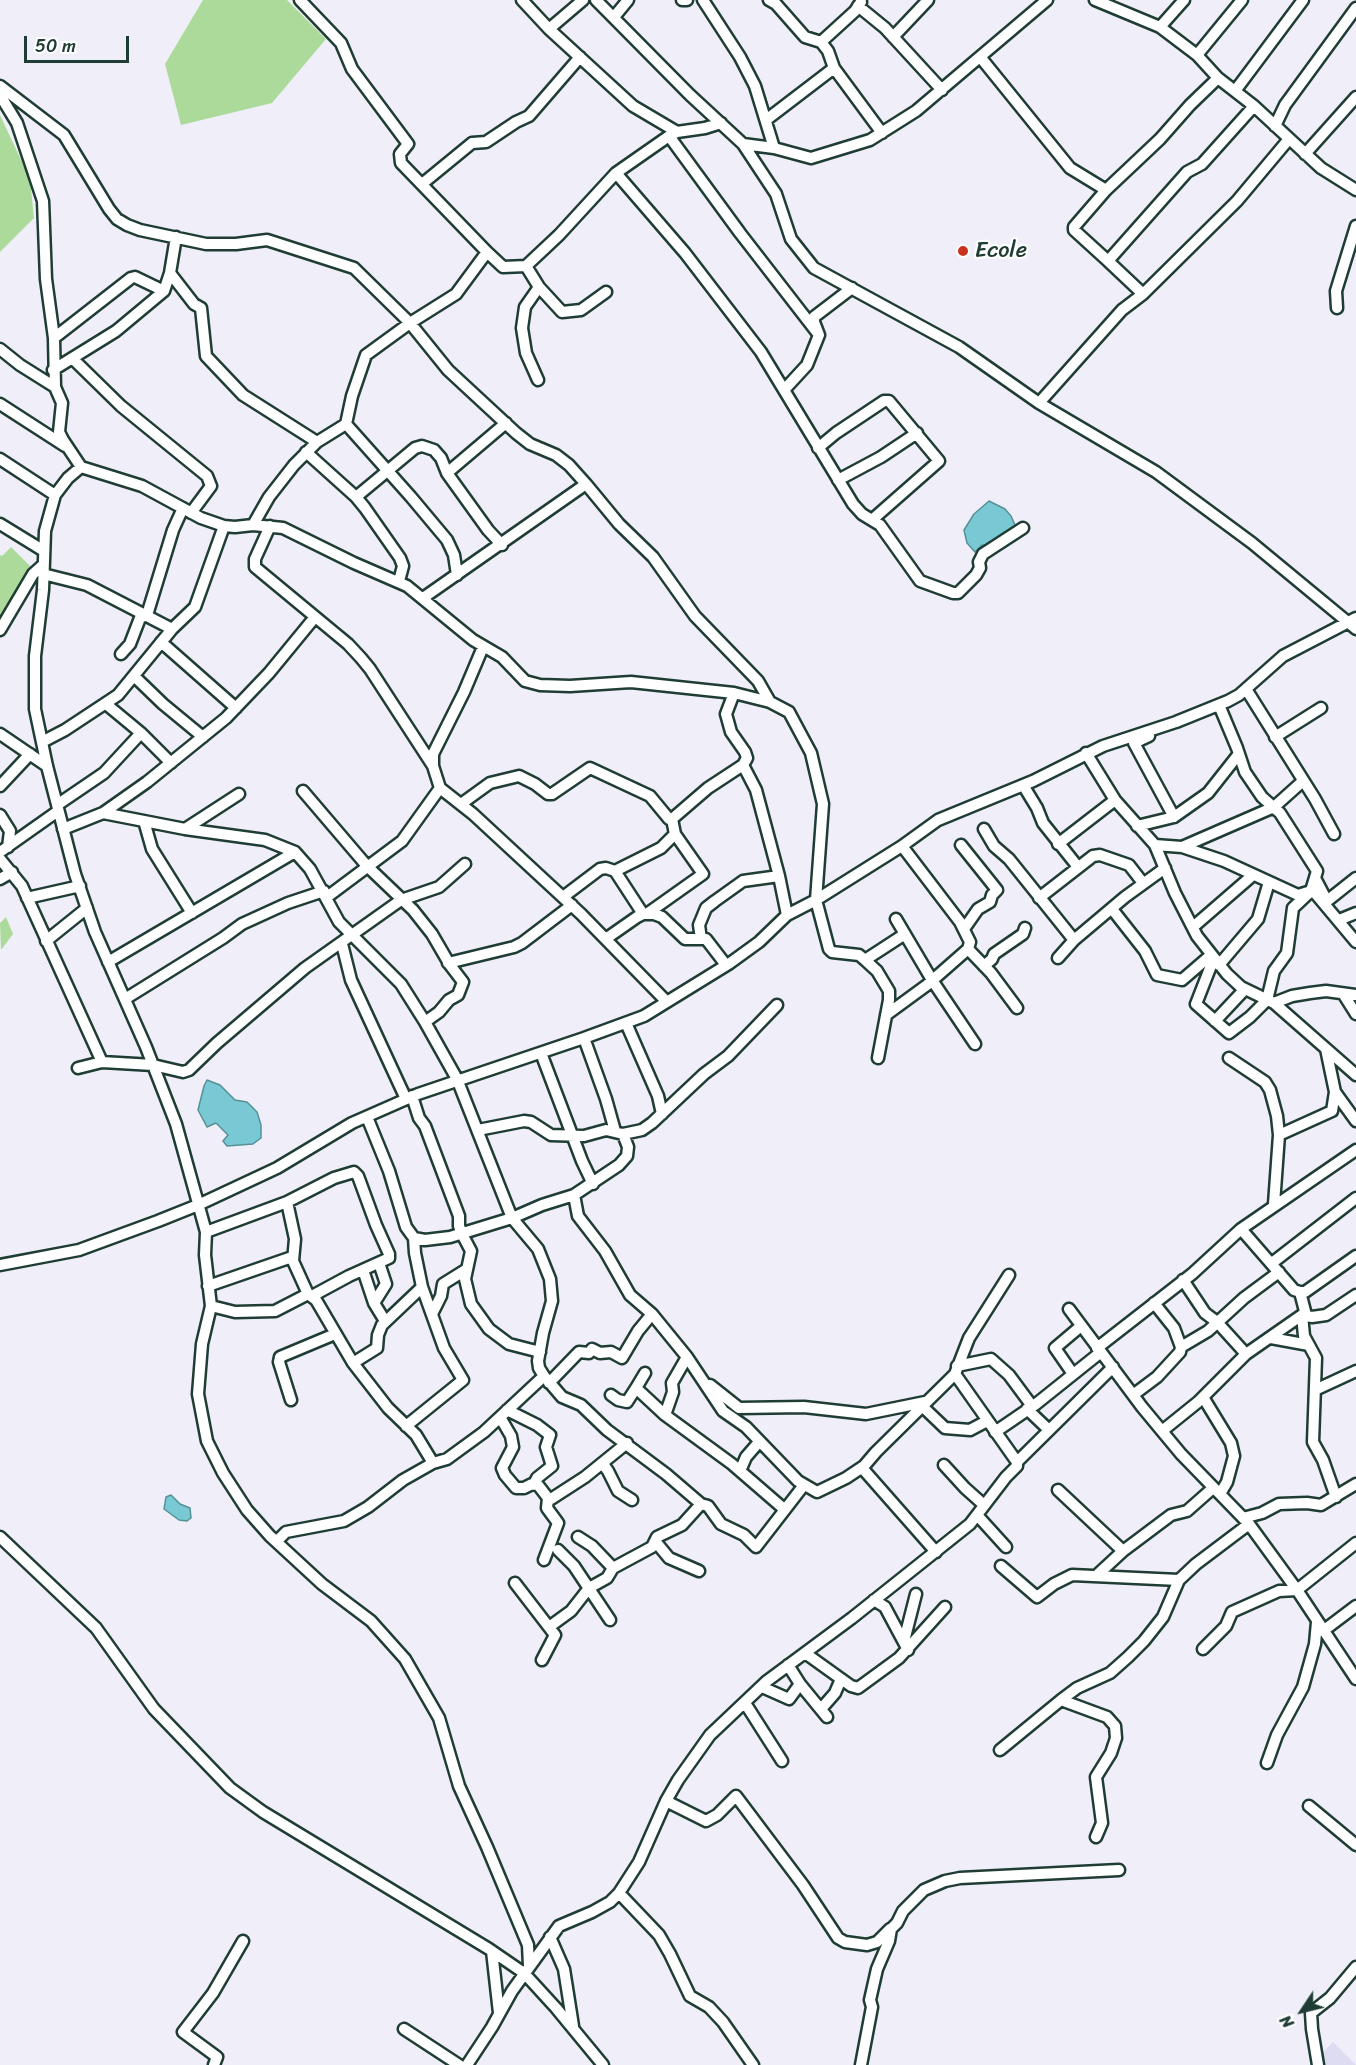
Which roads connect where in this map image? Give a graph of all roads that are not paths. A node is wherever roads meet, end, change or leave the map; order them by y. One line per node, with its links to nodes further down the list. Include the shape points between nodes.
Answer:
1 (300, 0): 44 (street, via 341,43 352,69 408,144 400,154 401,163)
2 (522, 0): 20 (street)
3 (583, 0): 20 (street)
4 (596, 0): 18 (street)
5 (628, 0): 18 (street)
6 (682, 0): 7 (street)
7 (687, 0)
8 (703, 0): 34 (street, via 740,57)
9 (770, 0): 22 (street, via 804,38)
10 (928, 0): 21 (street)
11 (1047, 0): 25 (street)
12 (1095, 0): 19 (street)
13 (1184, 0): 19 (street)
14 (1242, 0): 23 (street)
15 (1303, 0): 30 (street)
16 (860, 3): 21 (street); 22 (street)
17 (1356, 8): 36 (street, via 1285,105)
18 (614, 17): 35 (street)
19 (1160, 27): 23 (street)
20 (549, 29): 24 (street)
21 (893, 37): 29 (street)
22 (821, 42): 26 (street)
23 (1197, 55): 27 (street)
24 (580, 57): 37 (street, via 633,106); 44 (street, via 530,116 486,142 472,143)
25 (981, 58): 29 (street); 45 (street, via 1070,168)
26 (834, 68): 34 (street); 38 (street)
27 (1218, 78): 30 (street); 45 (street)
28 (0, 86): 48 (street, via 64,135 117,219 140,230)
29 (942, 90): 38 (street)
30 (1235, 91): 33 (street)
31 (0, 95): 61 (street, via 16,123 43,201 46,279)
32 (1356, 97): 42 (street)
33 (1254, 106): 36 (street); 50 (street, via 1202,164 1186,172)
34 (766, 120): 41 (street)
35 (721, 123): 37 (street); 40 (street)
36 (1275, 126): 39 (street)
37 (673, 134): 43 (street); 60 (street, via 740,233)
38 (882, 134): 41 (street, via 811,158)
39 (1289, 140): 42 (street); 57 (street, via 1237,201)
40 (743, 144): 41 (street); 54 (street, via 776,194 791,239 814,268)
41 (774, 148)
42 (1305, 154): 46 (street)
43 (616, 173): 51 (street, via 560,236); 67 (street, via 761,352)
44 (422, 184): 49 (street)
45 (1106, 190): 50 (street, via 1074,227 1076,234)
46 (1356, 190)
47 (1356, 226): 58 (street, via 1336,291)
48 (176, 237): 52 (street); 59 (street, via 206,244 267,240 354,268)
49 (487, 252): 51 (street, via 503,267); 59 (street, via 456,294)
50 (1108, 261): 57 (street)
51 (526, 266): 53 (street)
52 (170, 273): 55 (street); 73 (street, via 201,308 206,356 243,395)
53 (539, 286): 56 (street, via 562,312 581,310); 65 (street, via 525,307 522,327 526,353)
54 (852, 288): 60 (street, via 814,317); 68 (street, via 959,347)
55 (164, 291): 61 (street, via 131,278); 63 (street, via 116,331)
56 (606, 292)
57 (1143, 294): 68 (street, via 1122,310)
58 (1337, 308)
59 (410, 323): 70 (street, via 448,370); 71 (street, via 366,355)
60 (819, 335): 67 (street, via 807,365)
61 (54, 338): 64 (street)
62 (0, 349): 66 (street)
63 (72, 357): 64 (street); 85 (street, via 121,406 207,476 211,486)
64 (54, 370): 66 (street)
65 (538, 380)
66 (55, 387): 74 (street, via 62,403 59,432)
67 (784, 390): 75 (street)
68 (1039, 403): 100 (street, via 1156,472)
69 (0, 404): 74 (street)
70 (506, 423): 80 (street); 82 (street, via 530,444 556,455)
71 (346, 424): 73 (street); 79 (street)
72 (917, 433): 75 (street, via 889,401 884,401); 81 (street); 86 (street, via 939,461)
73 (317, 442): 76 (street)
74 (68, 448): 78 (street)
75 (818, 448): 81 (street)
76 (306, 452): 84 (street); 88 (street, via 269,497)
77 (0, 459): 83 (street)
78 (81, 467): 83 (street); 85 (street, via 142,486)
79 (389, 471): 80 (street, via 422,446 434,450); 84 (street); 95 (street, via 447,540)
80 (447, 473): 92 (street)
81 (838, 480): 86 (street, via 862,514)
82 (586, 484): 92 (street); 109 (street, via 660,565 701,622 758,681)
83 (55, 495): 93 (street)
84 (356, 497): 96 (street, via 400,558 403,566)
85 (187, 510): 89 (street); 98 (street, via 173,530)
86 (873, 519): 91 (street, via 920,581 953,593 958,593 976,574 983,554)
87 (0, 524): 93 (street)
88 (253, 525): 89 (street); 90 (street)
89 (224, 526): 101 (street, via 195,608)
90 (270, 526): 96 (street, via 283,528); 99 (street, via 255,567)
91 (1023, 528)
92 (502, 545): 95 (street)
93 (44, 551): 94 (street)
94 (43, 569): 98 (street, via 87,585); 102 (street, via 33,574); 119 (street, via 34,681)
95 (457, 574): 97 (street)
96 (399, 581): 97 (street)
97 (423, 598): 104 (street)
98 (147, 615): 101 (street); 105 (street, via 140,618 130,644)
99 (315, 617): 112 (street); 126 (street, via 348,644 370,669)
100 (1354, 623): 107 (street, via 1282,656)
101 (172, 629): 103 (street)
102 (0, 630)
103 (161, 642): 106 (street); 112 (street)
104 (483, 647): 108 (street, via 502,657 525,681 540,685 631,682); 126 (street, via 435,745)
105 (121, 654)
106 (134, 676): 110 (street); 117 (street)
107 (1246, 689): 111 (street); 118 (street)
108 (734, 693): 109 (street); 124 (street, via 726,714 731,732 746,752)
109 (770, 702): 176 (street, via 789,712 811,753 823,804)
110 (106, 704): 115 (street); 119 (street)
111 (1219, 705): 114 (street); 122 (street)
112 (236, 708): 117 (street)
113 (1321, 708): 118 (street)
114 (1176, 722): 120 (street); 139 (street, via 1134,743)
115 (141, 733): 123 (street); 136 (street, via 104,773)
116 (0, 734): 121 (street)
117 (203, 737): 123 (street)
118 (1275, 737): 127 (street)
119 (42, 742): 125 (street)
120 (1086, 753): 128 (street); 133 (street)
121 (30, 754): 125 (street); 129 (street)
122 (1238, 755): 135 (street, via 1256,789); 139 (street, via 1208,793)
123 (171, 764): 137 (street)
124 (743, 765): 140 (street); 163 (street, via 756,790)
125 (47, 766): 136 (street)
126 (433, 766): 130 (street)
127 (1303, 781): 135 (street); 147 (street)
128 (1023, 785): 148 (street); 151 (street, via 938,820)
129 (0, 786)
130 (440, 788): 134 (street); 157 (street, via 402,841)
131 (303, 791): 157 (street)
132 (239, 794): 144 (street)
133 (1115, 800): 142 (street); 148 (street)
134 (461, 804): 140 (street, via 490,783 519,776 552,794 590,768 650,796); 172 (street)
135 (1274, 807): 152 (street); 164 (street, via 1317,871)
136 (58, 808): 143 (street); 153 (street)
137 (103, 813): 141 (street); 143 (street)
138 (0, 815): 153 (street, via 10,831)
139 (1174, 817): 142 (street)
140 (672, 819): 146 (street)
141 (144, 820): 144 (street); 180 (street, via 152,849)
142 (1137, 826): 150 (street)
143 (63, 829): 169 (street)
144 (185, 829): 154 (street, via 265,840)
145 (984, 829): 174 (street)
146 (675, 834): 160 (street, via 661,848); 182 (street, via 703,874)
147 (1334, 834)
148 (1058, 844): 158 (street)
149 (961, 845): 188 (street, via 997,890)
150 (1155, 845): 152 (street); 159 (street)
151 (902, 846): 176 (street); 188 (street)
152 (1182, 847): 162 (street)
153 (4, 849)
154 (295, 852): 171 (street); 180 (street)
155 (0, 859): 161 (street)
156 (465, 864): 175 (street, via 439,887)
157 (367, 866): 171 (street); 175 (street)
158 (1078, 867): 168 (street, via 1100,855 1129,865); 174 (street)
159 (1165, 868): 168 (street); 186 (street)
160 (615, 871): 172 (street, via 600,869); 182 (street)
161 (12, 872): 166 (street); 173 (street)
162 (1253, 875): 167 (street); 186 (street)
163 (779, 876): 183 (street); 192 (street, via 743,881 706,908 699,925)
164 (1315, 878): 165 (street, via 1327,901); 170 (street)
165 (1356, 878)
166 (0, 879)
167 (1269, 882): 170 (street, via 1298,895); 199 (street, via 1258,919)
168 (1143, 883): 179 (street)
169 (80, 886): 173 (street); 178 (street)
170 (1311, 891): 185 (street); 210 (street, via 1293,909 1287,953 1274,971)
171 (325, 894): 190 (street, via 339,922); 209 (street, via 288,903 242,924)
172 (563, 897): 177 (street)
173 (27, 898): 194 (street)
174 (1039, 898): 193 (street)
175 (401, 900): 190 (street); 202 (street, via 432,934)
176 (816, 900): 183 (street); 200 (street, via 829,949)
177 (572, 905): 191 (street); 202 (street, via 514,947)
178 (87, 908): 194 (street); 201 (street)
179 (1112, 909): 193 (street); 199 (street, via 1145,951 1157,975 1182,980)
180 (192, 913): 201 (street)
181 (1356, 913): 185 (street)
182 (646, 914): 191 (street); 192 (street, via 662,917 685,939)
183 (787, 915): 203 (street, via 759,942)
184 (896, 919): 189 (street)
185 (1339, 920): 195 (street)
186 (1193, 927): 199 (street)
187 (1025, 928): 204 (street, via 1023,934)
188 (964, 929): 197 (street, via 970,942)
189 (905, 934): 200 (street); 205 (street)
190 (352, 937): 196 (street); 217 (street, via 401,984)
191 (607, 938): 211 (street)
192 (701, 939): 203 (street, via 706,939)
193 (1074, 940): 198 (street)
194 (46, 941): 225 (street)
195 (1356, 942)
196 (342, 944): 226 (street, via 305,968 189,1070); 231 (street, via 351,980)
197 (968, 949): 204 (street); 205 (street)
198 (1058, 958)
199 (1215, 959): 206 (street); 216 (street, via 1196,1004)
200 (866, 960): 215 (street, via 889,991)
201 (108, 962): 209 (street)
202 (448, 963): 217 (street, via 464,982 458,995)
203 (726, 965): 211 (street)
204 (984, 966): 213 (street)
205 (932, 980): 215 (street); 220 (street)
206 (1245, 989): 210 (street); 216 (street)
207 (1344, 994): 208 (street); 210 (street, via 1326,991); 214 (street)
208 (1356, 995)
209 (124, 999): 226 (street)
210 (1270, 1001): 216 (street, via 1229,1033); 221 (street)
211 (667, 1002): 218 (street)
212 (777, 1005): 232 (street, via 728,1056)
213 (1017, 1008)
214 (1356, 1014)
215 (886, 1015): 223 (street)
216 (1215, 1021)
217 (425, 1022): 229 (street)
218 (626, 1023): 219 (street); 232 (street)
219 (584, 1038): 222 (street); 236 (street)
220 (975, 1044)
221 (1326, 1049): 228 (street); 230 (street)
222 (541, 1053): 229 (street); 238 (street)
223 (878, 1058)
224 (1229, 1058): 237 (street, via 1265,1082)
225 (102, 1062): 226 (street); 227 (street)
226 (153, 1065): 245 (street, via 180,1134)
227 (78, 1068)
228 (1356, 1075)
229 (457, 1080): 231 (street); 235 (street)
230 (1335, 1092): 234 (street); 237 (street, via 1332,1111)
231 (409, 1098): 233 (street); 249 (street, via 425,1126)
232 (662, 1114): 236 (street, via 642,1130)
233 (367, 1117): 245 (street, via 277,1168); 250 (street, via 406,1227)
234 (1356, 1121)
235 (478, 1130): 238 (street, via 524,1121 551,1135); 246 (street)
236 (619, 1132): 238 (street, via 606,1130); 240 (street, via 628,1147 627,1156)
237 (1279, 1135): 244 (street)
238 (572, 1136): 240 (street)
239 (1356, 1150): 244 (street)
240 (593, 1184): 241 (street)
241 (574, 1195): 246 (street); 270 (street, via 578,1215 630,1294)
242 (1356, 1198): 255 (street)
243 (287, 1202): 248 (street); 252 (street, via 295,1239); 253 (street, via 334,1178 357,1173 389,1254)
244 (1274, 1204): 247 (street)
245 (198, 1205): 248 (street); 254 (street, via 79,1250)
246 (512, 1218): 249 (street); 280 (street, via 538,1249 550,1279 552,1301)
247 (1240, 1229): 255 (street); 259 (street)
248 (206, 1232): 260 (street)
249 (462, 1234): 250 (street); 256 (street, via 471,1251)
250 (414, 1238): 261 (street)
251 (1356, 1256): 262 (street)
252 (292, 1257): 260 (street); 263 (street)
253 (379, 1263): 257 (street); 265 (street, via 387,1284)
254 (0, 1265)
255 (1275, 1268): 262 (street); 273 (street)
256 (467, 1269): 269 (street, via 443,1284); 280 (street, via 465,1279 471,1304 489,1329 509,1344)
257 (363, 1270): 263 (street); 265 (street)
258 (1009, 1275): 285 (street, via 969,1338)
259 (1183, 1280): 266 (street); 273 (street, via 1205,1313)
260 (208, 1286): 267 (street)
261 (422, 1287): 269 (street); 272 (street)
262 (1300, 1292): 271 (street)
263 (310, 1295): 267 (street, via 275,1311 235,1312); 275 (street)
264 (1356, 1295): 271 (street, via 1326,1315)
265 (374, 1303): 272 (street)
266 (1154, 1303): 278 (street, via 1174,1328); 279 (street)
267 (211, 1306): 329 (street, via 202,1344 198,1394 207,1441 222,1473 247,1510)
268 (1069, 1309): 274 (street)
269 (432, 1314): 302 (street, via 444,1348 464,1380)
270 (652, 1314): 282 (street); 289 (street, via 622,1358 592,1348 589,1353 579,1352)
271 (1304, 1315): 276 (street); 277 (street, via 1302,1328)
272 (385, 1321): 283 (street, via 377,1348)
273 (1217, 1322): 278 (street); 281 (street)
274 (1081, 1326): 279 (street); 288 (street, via 1055,1348)
275 (335, 1334): 283 (street); 296 (street, via 280,1357)
276 (1270, 1338): 277 (street); 281 (street)
277 (1309, 1345): 292 (street, via 1316,1358)
278 (1181, 1347): 294 (street, via 1177,1356)
279 (1099, 1350): 284 (street); 288 (street)
280 (540, 1352): 289 (street, via 539,1368)
281 (1246, 1354): 295 (street)
282 (687, 1357): 290 (street); 300 (street, via 672,1383)
283 (353, 1363): 302 (street)
284 (1113, 1367): 294 (street); 303 (street)
285 (956, 1370): 297 (street); 298 (street, via 992,1359 1009,1375); 301 (street)
286 (1356, 1371): 292 (street)
287 (645, 1373): 291 (street)
288 (1073, 1374): 298 (street)
289 (547, 1380): 299 (street); 307 (street, via 562,1397 581,1405)
290 (702, 1380): 297 (street, via 739,1408 804,1407 866,1414); 306 (street, via 723,1411)
291 (636, 1388): 293 (street, via 627,1402); 300 (street)
292 (1315, 1390): 319 (street, via 1313,1442)
293 (611, 1395)
294 (1134, 1395): 304 (street)
295 (1203, 1397): 304 (street); 318 (street, via 1231,1443 1233,1456 1227,1482)
296 (291, 1400)
297 (924, 1403): 301 (street, via 945,1428 970,1430); 312 (street)
298 (1029, 1408): 303 (street); 305 (street)
299 (504, 1414): 309 (street, via 447,1458); 314 (street, via 513,1447 502,1468 505,1475 516,1488); 314 (street, via 537,1425 550,1435 546,1447 552,1466)
300 (665, 1415): 313 (street)
301 (987, 1420): 305 (street)
302 (406, 1426): 309 (street)
303 (1049, 1430): 308 (street)
304 (1162, 1431): 318 (street)
305 (995, 1432): 308 (street)
306 (759, 1442): 313 (street); 316 (street)
307 (627, 1443): 310 (street); 322 (street)
308 (1017, 1462): 323 (street)
309 (433, 1463): 329 (street, via 344,1521 286,1533)
310 (603, 1464): 320 (street); 321 (street, via 618,1491)
311 (944, 1465): 323 (street)
312 (864, 1466): 316 (street, via 817,1492); 335 (street, via 865,1473)
313 (740, 1471): 324 (street)
314 (534, 1484): 320 (street)
315 (1356, 1484): 319 (street)
316 (804, 1485): 324 (street)
317 (1058, 1490): 334 (street)
318 (1217, 1491): 326 (street); 334 (street, via 1187,1511 1171,1515)
319 (1336, 1497): 326 (street, via 1321,1505 1279,1504)
320 (548, 1498): 336 (street, via 548,1508 558,1523)
321 (632, 1500)
322 (701, 1504): 324 (street, via 708,1506 721,1524 744,1535 756,1547); 330 (street, via 682,1525)
323 (984, 1505): 325 (street)
324 (784, 1509)
325 (977, 1515): 332 (street); 335 (street)
326 (1246, 1521): 341 (street); 344 (street)
327 (0, 1537): 375 (street, via 96,1628 154,1709 230,1788)
328 (578, 1537): 338 (street)
329 (277, 1541): 377 (street, via 322,1584 371,1621 405,1659 439,1718 459,1786 528,1945)
330 (655, 1541): 338 (street, via 652,1547); 339 (street, via 669,1558)
331 (1356, 1543): 344 (street)
332 (1006, 1546)
333 (558, 1550): 343 (street)
334 (1123, 1551): 340 (street)
335 (936, 1552): 346 (street)
336 (544, 1560)
337 (1001, 1566): 340 (street, via 1037,1597 1072,1575)
338 (613, 1568): 343 (street, via 607,1578)
339 (699, 1571)
340 (1096, 1576): 341 (street)
341 (1179, 1580): 361 (street, via 1163,1617 1144,1641 1110,1673)
342 (515, 1582): 351 (street)
343 (589, 1588): 349 (street); 351 (street, via 571,1611)
344 (1297, 1590): 350 (street); 353 (street, via 1279,1591 1232,1612 1226,1626)
345 (916, 1594): 352 (street)
346 (874, 1600): 352 (street, via 885,1606); 354 (street)
347 (1356, 1606): 350 (street)
348 (945, 1607): 352 (street)
349 (610, 1620)
350 (1320, 1626): 358 (street); 365 (street, via 1303,1687)
351 (549, 1627): 355 (street, via 555,1635)
352 (906, 1646): 357 (street, via 858,1688)
353 (1203, 1649)
354 (804, 1653): 356 (street); 357 (street)
355 (542, 1660)
356 (788, 1665): 359 (street); 360 (street)
357 (842, 1679): 359 (street, via 824,1713)
358 (1356, 1679)
359 (800, 1684): 360 (street, via 789,1699)
360 (762, 1687): 362 (street)
361 (1061, 1700): 363 (street); 368 (street, via 1107,1717 1115,1726 1111,1753 1096,1777 1102,1823)
362 (745, 1703): 364 (street); 366 (street, via 710,1735)
363 (1000, 1750)
364 (782, 1761)
365 (1267, 1763)
366 (666, 1801): 371 (street, via 639,1862); 372 (street, via 706,1821 736,1796 838,1938 867,1945 877,1942)
367 (1310, 1806): 369 (street)
368 (1096, 1837)
369 (1356, 1845)
370 (1119, 1870): 372 (street, via 945,1881 924,1890)
371 (619, 1893): 373 (street, via 592,1912 559,1926); 385 (street, via 659,1935 690,1996 709,2007 723,2022)
372 (891, 1929): 386 (street, via 870,2000)
373 (550, 1937): 377 (street); 379 (street, via 564,1969)
374 (243, 1941): 381 (street, via 213,1993 183,2032 217,2057)
375 (492, 1951): 377 (street); 378 (street)
376 (1356, 1967): 387 (street, via 1330,1998 1311,2013)
377 (527, 1970): 378 (street); 379 (street)
378 (500, 2014): 383 (street)
379 (573, 2028): 384 (street)
380 (404, 2029): 382 (street)
381 (214, 2065)
382 (459, 2065)
383 (467, 2065)
384 (603, 2065)
385 (753, 2065)
386 (861, 2065)
387 (1318, 2065)

